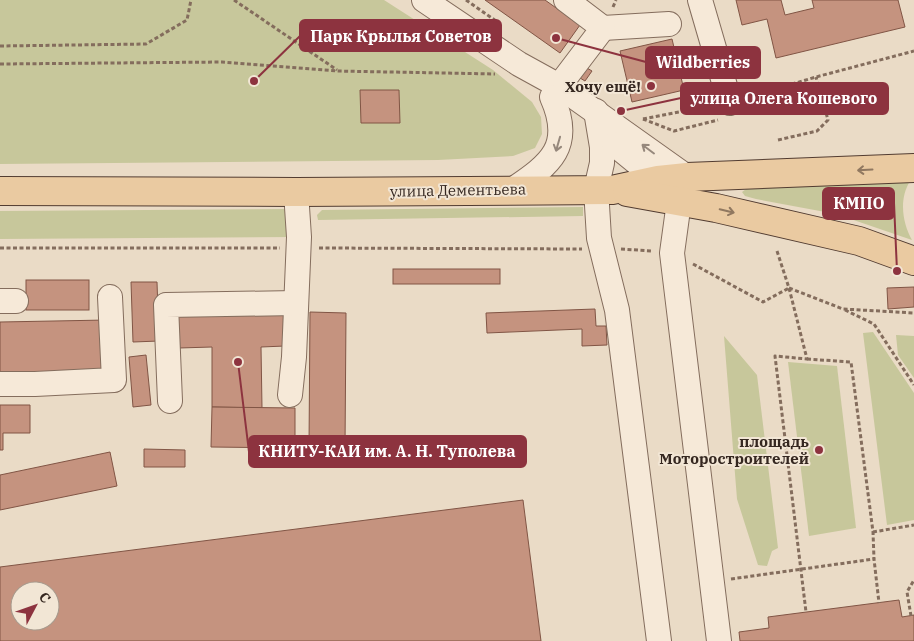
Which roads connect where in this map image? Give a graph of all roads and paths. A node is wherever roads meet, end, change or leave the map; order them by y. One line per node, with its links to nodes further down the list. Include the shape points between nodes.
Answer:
1 (191, 0): 8 (path, via 187,20 146,44)
2 (234, 0): 12 (path)
3 (424, 0): 11 (street)
4 (566, 0): 7 (street)
5 (700, 0): 15 (street)
6 (669, 24): 7 (street)
7 (603, 28): 14 (street)
8 (0, 46)
9 (914, 51): 13 (path)
10 (0, 64): 12 (path, via 222,62)
11 (510, 69): 12 (path); 14 (street)
12 (337, 71)
13 (816, 77): 15 (path); 17 (path, via 828,120 816,131)
14 (555, 92): 16 (street); 21 (street, one-way to 21, via 561,140 547,163)
15 (725, 111): 15 (path, via 642,119 674,131)
16 (598, 122): 19 (street); 20 (street); 22 (street, one-way to 16)
17 (778, 140)
18 (914, 168): 22 (main road, one-way to 22)
19 (658, 180): 20 (main road, улица Дементьева); 22 (main road)
20 (604, 189): 21 (main road, улица Дементьева); 22 (main road); 27 (street, via 599,238)
21 (512, 190): 24 (main road, улица Дементьева)
22 (683, 190): 28 (street); 30 (main road, one-way to 30, via 716,208 859,241)
23 (0, 191): 24 (main road, улица Дементьева)
24 (296, 192): 26 (street)
25 (0, 248): 26 (path)
26 (299, 248): 27 (path); 33 (street)
27 (602, 249): 28 (path); 50 (street, via 617,310)
28 (672, 252): 31 (path, via 763,302); 46 (street)
29 (778, 252): 31 (path)
30 (914, 262)
31 (789, 288): 34 (path); 36 (path)
32 (110, 298): 37 (street, via 114,380)
33 (296, 303): 39 (street); 40 (street, via 166,305)
34 (843, 309): 35 (path); 38 (path, via 874,324)
35 (914, 314)
36 (807, 359): 42 (path, via 851,362); 44 (path, via 775,356)
37 (0, 384)
38 (914, 385)
39 (290, 395)
40 (170, 401)
41 (914, 525): 42 (path)
42 (873, 532): 43 (path)
43 (874, 559): 44 (path); 47 (path)
44 (802, 570): 46 (path); 48 (path)
45 (914, 580): 49 (path, via 907,592)
46 (712, 581): 51 (street)
47 (879, 603)
48 (806, 612)
49 (912, 616)
50 (660, 641)
51 (719, 641)

